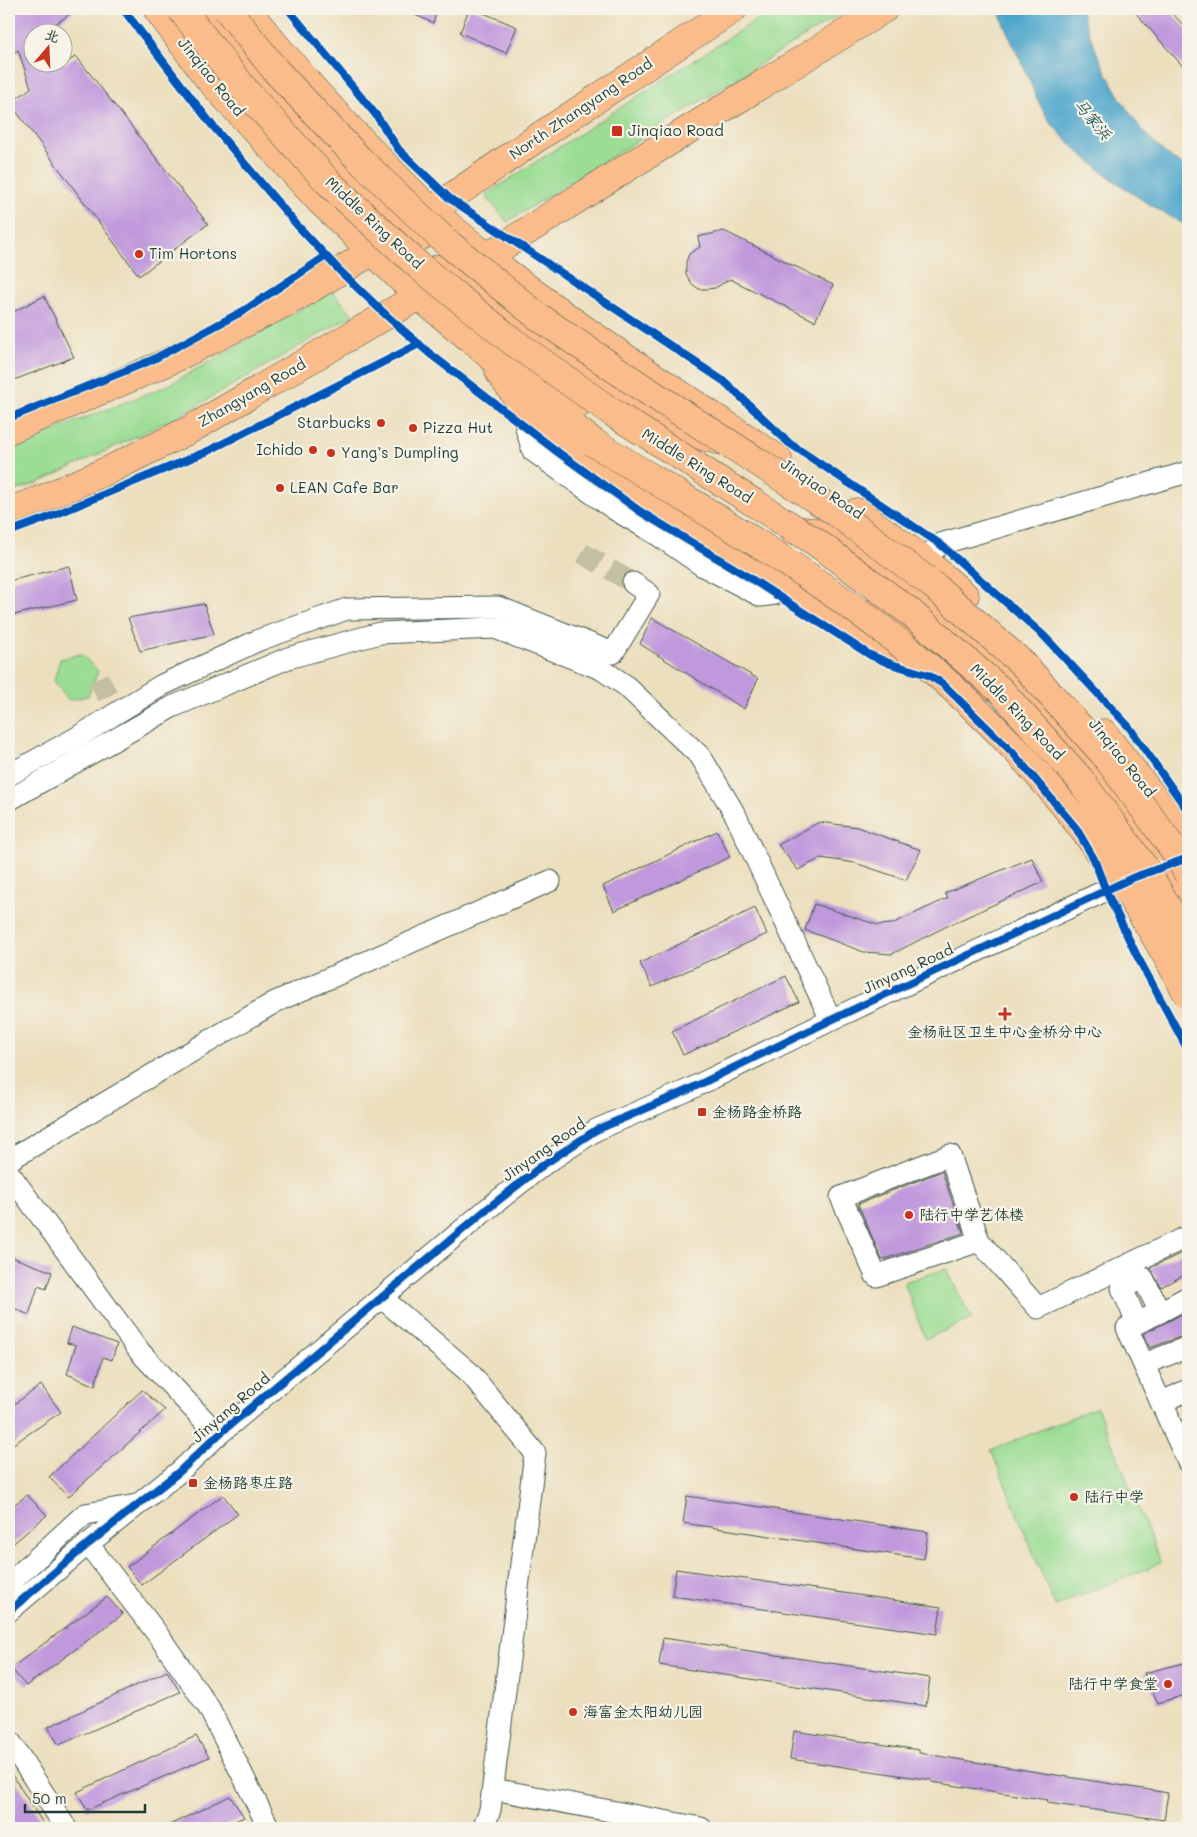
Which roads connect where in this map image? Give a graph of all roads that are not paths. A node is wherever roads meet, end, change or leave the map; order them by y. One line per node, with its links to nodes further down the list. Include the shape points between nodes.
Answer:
1 (157, 9): 9 (main road, Jinqiao Road, via 208,78 319,200)
2 (183, 9): 8 (main road, via 232,46 332,158); 21 (main road, Middle Ring Road, bridge, via 248,94 318,170 419,266 512,341 613,413 817,543)
3 (227, 9): 27 (main road, bridge, via 276,71 352,152 445,241 536,315 837,513 933,585 1022,664 1104,754)
4 (246, 9): 7 (main road, Jinqiao Road, via 353,132)
5 (733, 9): 7 (main road, North Zhangyang Road)
6 (884, 9): 10 (main road)
7 (431, 211): 8 (main road); 10 (main road, Jinqiao Road)
8 (406, 228): 9 (main road); 10 (main road, via 439,246)
9 (373, 251): 11 (main road, via 419,260); 12 (main road, Jinqiao Road); 14 (main road, via 295,298 163,364)
10 (486, 257): 11 (main road, Zhangyang Road); 15 (main road, Jinqiao Road, via 558,311)
11 (453, 276): 12 (main road, Zhangyang Road); 15 (main road, via 589,376 656,419 679,430)
12 (419, 296): 13 (main road, Jinqiao Road); 17 (main road, Zhangyang Road, via 191,429 111,469)
13 (484, 350): 18 (main road, Jinqiao Road, via 544,381 606,419); 21 (main road, Jinqiao Road, via 525,409 582,457 851,630 890,646); 34 (main road, bridge, via 537,399 593,442 799,571 863,615 970,705 1060,798 1105,856 1142,912)
14 (9, 430)
15 (771, 454): 19 (main road, Jinqiao Road)
16 (1188, 472): 19 (street, via 940,544)
17 (9, 511)
18 (772, 529): 21 (main road, Jinqiao Road, via 880,602); 21 (main road, via 823,533 839,538 904,584)
19 (924, 560): 24 (main road, Jinqiao Road, via 1034,658 1113,744)
20 (633, 583): 22 (street, via 649,594 613,653 498,606 347,609 259,640 162,685)
21 (947, 642): 25 (main road, via 1014,679 1092,765 1142,832 1167,849); 28 (main road, via 990,705 1066,788); 31 (main road, Middle Ring Road, bridge, via 1000,690 1079,778 1146,870); 33 (main road, bridge, via 1030,736 1094,819 1133,879)
22 (9, 775)
23 (9, 800): 35 (street, via 172,707 288,658 380,633 495,628 601,669 625,685 701,757 736,816)
24 (1188, 846)
25 (1188, 854)
26 (1188, 858): 28 (street, Jinyang Road)
27 (1188, 874)
28 (1132, 878): 30 (main road, via 1162,881 1182,894); 32 (main road); 35 (street, Jinyang Road)
29 (550, 881): 36 (street, via 275,1002)
30 (1188, 905)
31 (1188, 943)
32 (1188, 978)
33 (1188, 988)
34 (1188, 995)
35 (831, 1020): 41 (street, Jinyang Road, via 686,1091 596,1130 543,1165)
36 (9, 1160)
37 (9, 1173): 48 (street, via 140,1352)
38 (1188, 1236): 39 (street, via 1038,1308)
39 (980, 1241): 39 (street, via 876,1276 841,1197 950,1155)
40 (1188, 1297): 42 (street)
41 (382, 1298): 48 (street, Jinyang Road); 55 (street, via 470,1373 536,1453)
42 (1160, 1312): 43 (street); 43 (street, via 1143,1278 1122,1288)
43 (1137, 1323): 45 (street, via 1127,1328)
44 (1188, 1347): 45 (street)
45 (1144, 1364): 47 (street)
46 (1188, 1390): 47 (street)
47 (1162, 1402): 49 (street)
48 (218, 1436): 50 (street, Jinyang Road)
49 (1186, 1449)
50 (137, 1505): 51 (street, Jinyang Road); 52 (street, via 85,1514 13,1580)
51 (88, 1544): 53 (street, Jinyang Road); 57 (street, via 209,1708)
52 (9, 1598)
53 (9, 1611)
54 (9, 1740): 56 (street)
55 (493, 1789): 58 (street); 59 (street)
56 (66, 1828)
57 (269, 1828)
58 (483, 1828)
59 (701, 1828)

